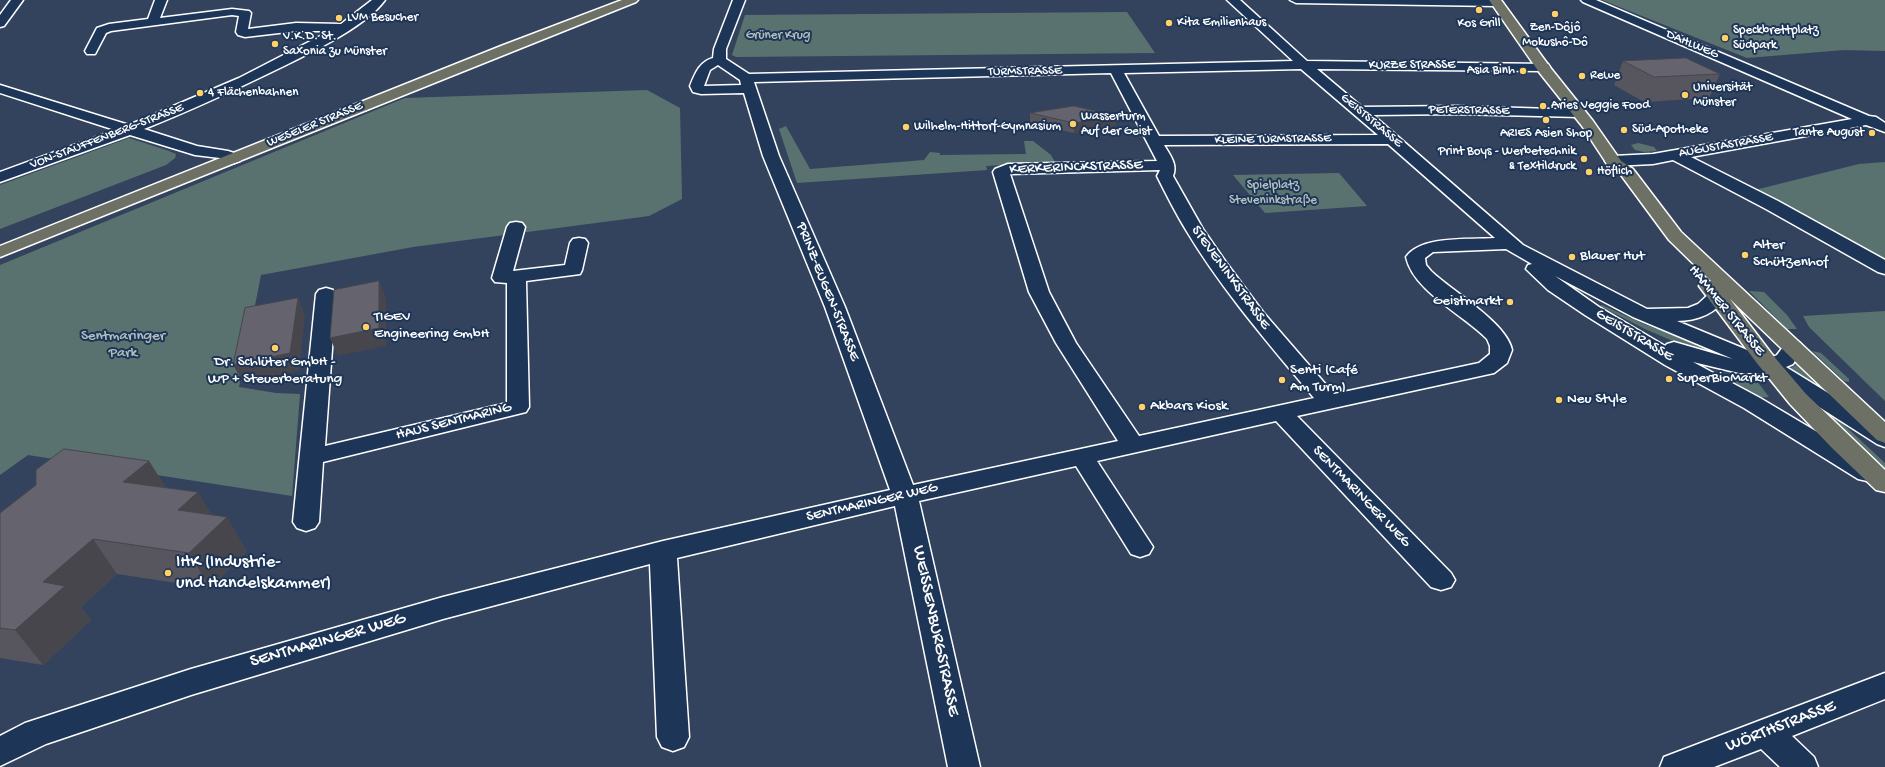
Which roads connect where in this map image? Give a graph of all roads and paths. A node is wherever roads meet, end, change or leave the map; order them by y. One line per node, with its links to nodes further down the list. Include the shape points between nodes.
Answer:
1 (18, 0): 12 (street)
2 (161, 0): 11 (street)
3 (379, 0): 15 (street, VON-STAUFFENBERG-STRASSE)
4 (608, 0): 31 (main road, WESELER STRASSE)
5 (632, 0): 31 (main road, WESELER STRASSE)
6 (739, 0): 17 (street, via 720,49)
7 (1233, 0): 18 (street, GEISTSTRASSE)
8 (1296, 0): 10 (street)
9 (1587, 0): 26 (street, DAHLWEG)
10 (1496, 1): 19 (main road, HAMMER STRASSE)
11 (153, 22): 13 (street, via 239,12 245,13); 16 (street, via 101,31 94,46)
12 (0, 23)
13 (244, 23): 14 (street); 15 (street, via 242,32 245,33 296,27)
14 (228, 25)
15 (341, 28): 28 (street, VON-STAUFFENBERG-STRASSE, via 309,48 254,76)
16 (182, 31)
17 (719, 60): 21 (street); 21 (street, via 709,62 706,66 698,89)
18 (1304, 66): 19 (street, KURZE STRASSE); 20 (street, TURMSTRASSE); 23 (street, GEISTSTRASSE)
19 (1543, 67): 24 (main road, HAMMER STRASSE)
20 (1116, 70): 21 (street, TURMSTRASSE); 30 (street, STEVENINKSTRASSE)
21 (748, 84): 57 (street, PRINZ-EUGEN-STRASSE, via 772,156 835,307)
22 (0, 89): 28 (street)
23 (1360, 111): 24 (street, PETERSTRASSE); 29 (street, GEISTSTRASSE)
24 (1579, 113): 33 (main road, HAMMER STRASSE)
25 (1885, 117): 26 (street, AUGUSTASTRASSE)
26 (1868, 120): 27 (street, DAHLWEG); 32 (street, AUGUSTASTRASSE)
27 (1885, 128)
28 (131, 129): 31 (street, via 195,150); 35 (street, VON-STAUFFENBERG-STRASSE)
29 (1392, 139): 30 (street, KLEINE TURMSTRASSE); 39 (street, GEISTSTRASSE)
30 (1155, 141): 34 (street, STEVENINKSTRASSE)
31 (228, 156): 37 (main road, WESELER STRASSE); 40 (main road, WESELER STRASSE)
32 (1677, 156): 33 (street, AUGUSTASTRASSE); 41 (street)
33 (1614, 163): 44 (main road, HAMMER STRASSE, via 1613,172 1646,215); 47 (main road, HAMMER STRASSE, via 1627,172 1676,236)
34 (1167, 165): 49 (street, STEVENINKSTRASSE, via 1165,176 1194,229 1221,269 1256,316); 53 (street, KERKERINCKSTRASSE, via 1008,169 1001,172 1039,292 1066,343)
35 (0, 177)
36 (516, 227): 42 (street, via 502,278)
37 (0, 242)
38 (579, 244): 42 (street, via 573,270)
39 (1513, 246): 45 (street, GEISTSTRASSE); 46 (street, GEISTSTRASSE, via 1555,286); 49 (street, SENTMARINGER WEG, via 1433,247 1418,253 1414,262 1438,288 1494,334 1502,349 1495,364)
40 (0, 252)
41 (1885, 268)
42 (516, 276): 55 (street, HAUS SENTMARING, via 518,407)
43 (326, 294): 55 (street)
44 (1718, 296): 45 (street, via 1706,308 1696,313); 48 (main road, HAMMER STRASSE)
45 (1640, 313): 48 (street, GEISTSTRASSE)
46 (1612, 323): 48 (street, via 1706,360 1735,366); 56 (street, GEISTSTRASSE)
47 (1793, 347): 48 (street, via 1790,355); 51 (main road, HAMMER STRASSE)
48 (1772, 368): 52 (street, GEISTSTRASSE); 56 (main road, HAMMER STRASSE, via 1838,440)
49 (1329, 402): 50 (street, SENTMARINGER WEG)
50 (1281, 414): 53 (street, SENTMARINGER WEG); 61 (street, SENTMARINGER WEG)
51 (1885, 435)
52 (1885, 439)
53 (1132, 444): 54 (street, SENTMARINGER WEG)
54 (1082, 456): 57 (street, SENTMARINGER WEG); 59 (street)
55 (311, 457): 58 (street)
56 (1885, 484)
57 (905, 495): 60 (street, SENTMARINGER WEG); 66 (street, WEISSENBURGSTRASSE)
58 (306, 522)
59 (1140, 548)
60 (663, 551): 64 (street); 65 (street, SENTMARINGER WEG, via 443,608 191,682 36,733)
61 (1441, 580)
62 (1885, 686): 63 (street, WÖRTHSTRASSE)
63 (1766, 733): 67 (street, WÖRTHSTRASSE); 68 (street)
64 (673, 737)
65 (0, 752)
66 (964, 767)
67 (1676, 767)
68 (1802, 767)

